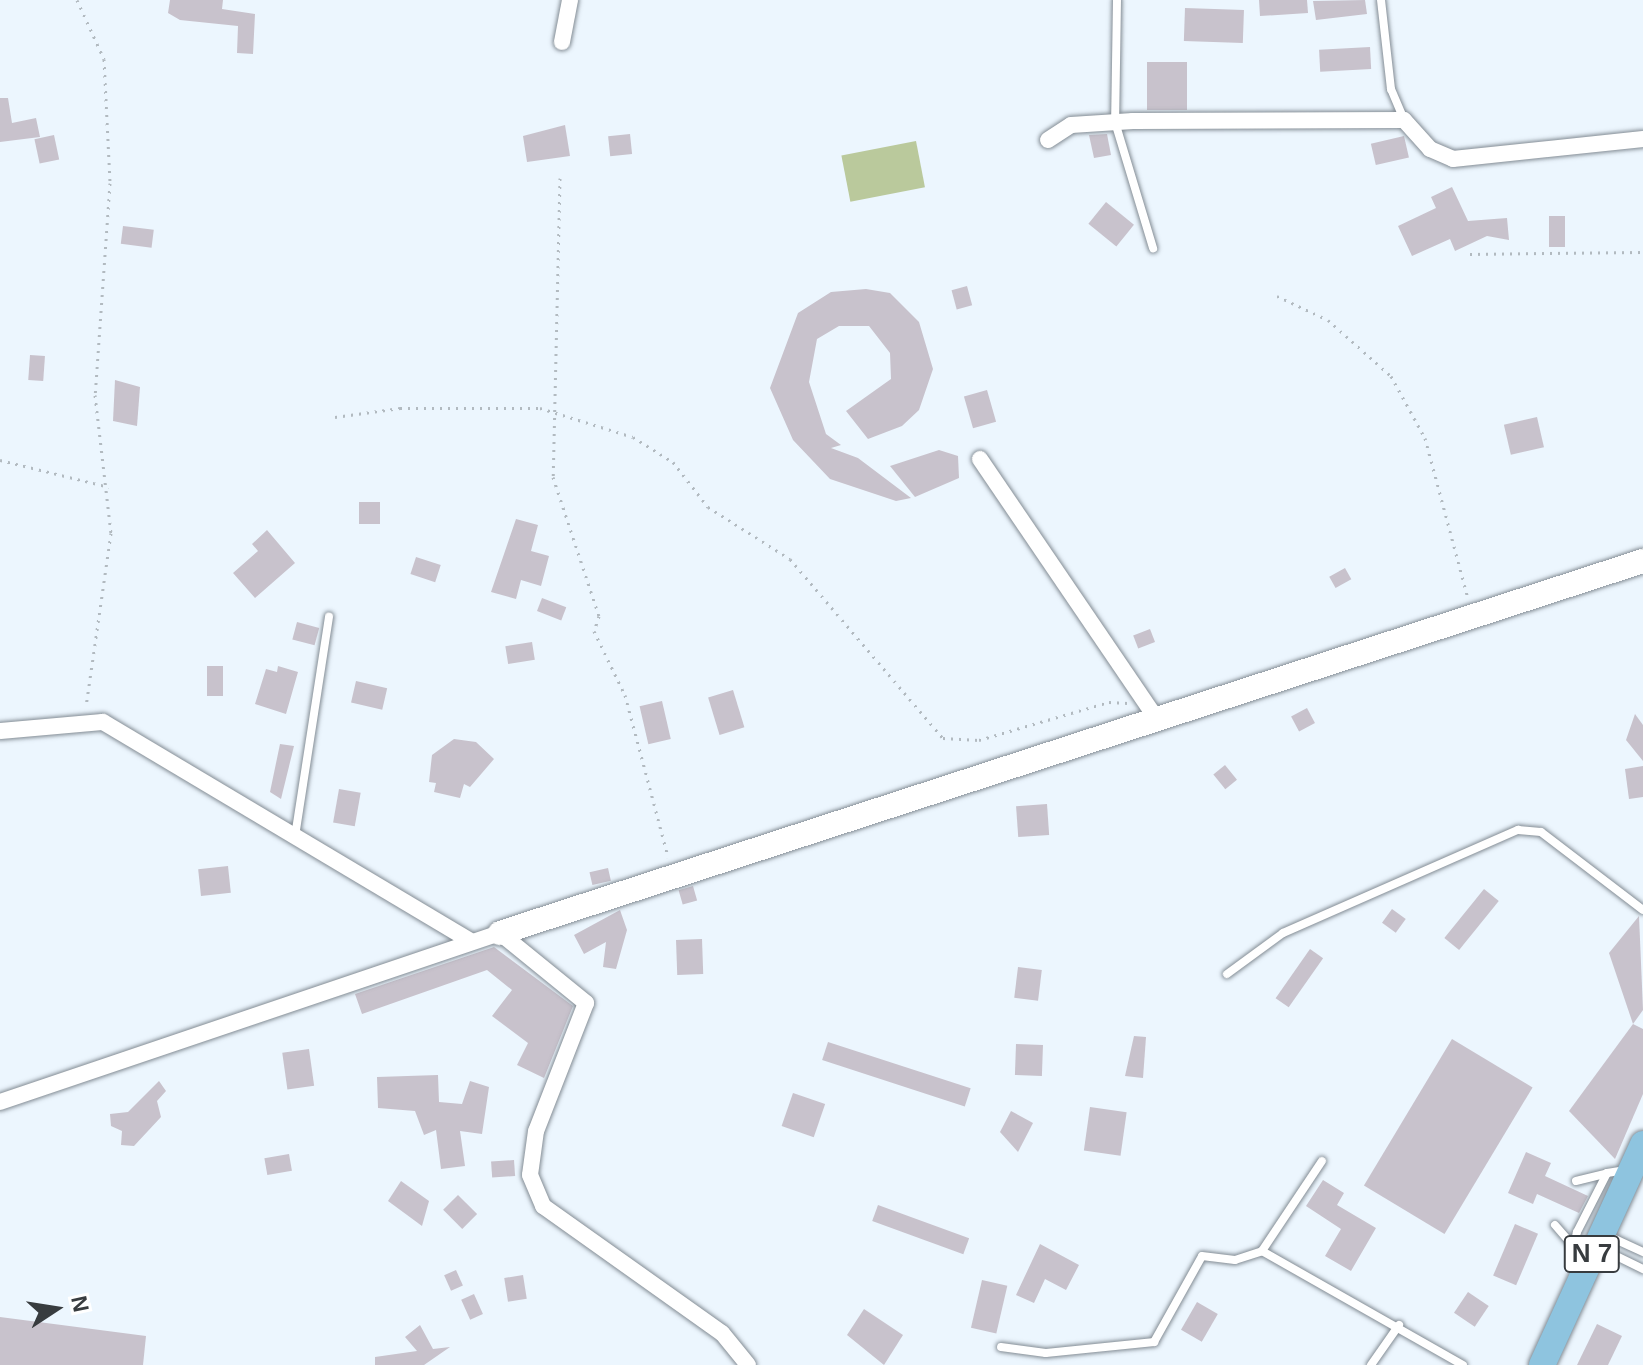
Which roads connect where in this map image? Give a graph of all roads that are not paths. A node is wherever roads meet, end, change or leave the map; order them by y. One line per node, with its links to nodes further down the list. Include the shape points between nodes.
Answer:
1 (570, 0): 4 (street)
2 (1117, 0): 6 (lane)
3 (1381, 0): 5 (lane, via 1391,89)
4 (562, 42)
5 (1404, 120): 6 (street); 7 (street, via 1430,149 1453,159)
6 (1115, 122): 8 (street, via 1071,125); 9 (lane)
7 (1643, 139)
8 (1048, 140)
9 (1153, 248)
10 (980, 459): 13 (street)
11 (1643, 561): 13 (street)
12 (329, 617): 15 (lane)
13 (1147, 710): 17 (street)
14 (0, 731): 15 (street, via 103,722)
15 (296, 830): 18 (street)
16 (1643, 910): 19 (lane, via 1541,832 1518,830 1283,933)
17 (500, 933): 18 (street); 32 (street, via 586,1003 536,1131 530,1175 543,1206 722,1333)
18 (469, 940): 20 (street)
19 (1227, 974)
20 (0, 1102)
21 (1643, 1144): 23 (main road, N 7)
22 (1322, 1161): 27 (lane)
23 (1619, 1171): 24 (lane); 26 (main road, N 7)
24 (1576, 1181)
25 (1555, 1225): 26 (lane)
26 (1590, 1248): 28 (lane); 29 (lane); 35 (main road, N 7)
27 (1262, 1251): 30 (lane); 31 (lane, via 1235,1260 1202,1256 1154,1342 1046,1353)
28 (1643, 1252)
29 (1643, 1269)
30 (1399, 1325): 33 (lane); 34 (lane)
31 (1001, 1347)
32 (748, 1365)
33 (1371, 1365)
34 (1463, 1365)
35 (1542, 1365)

